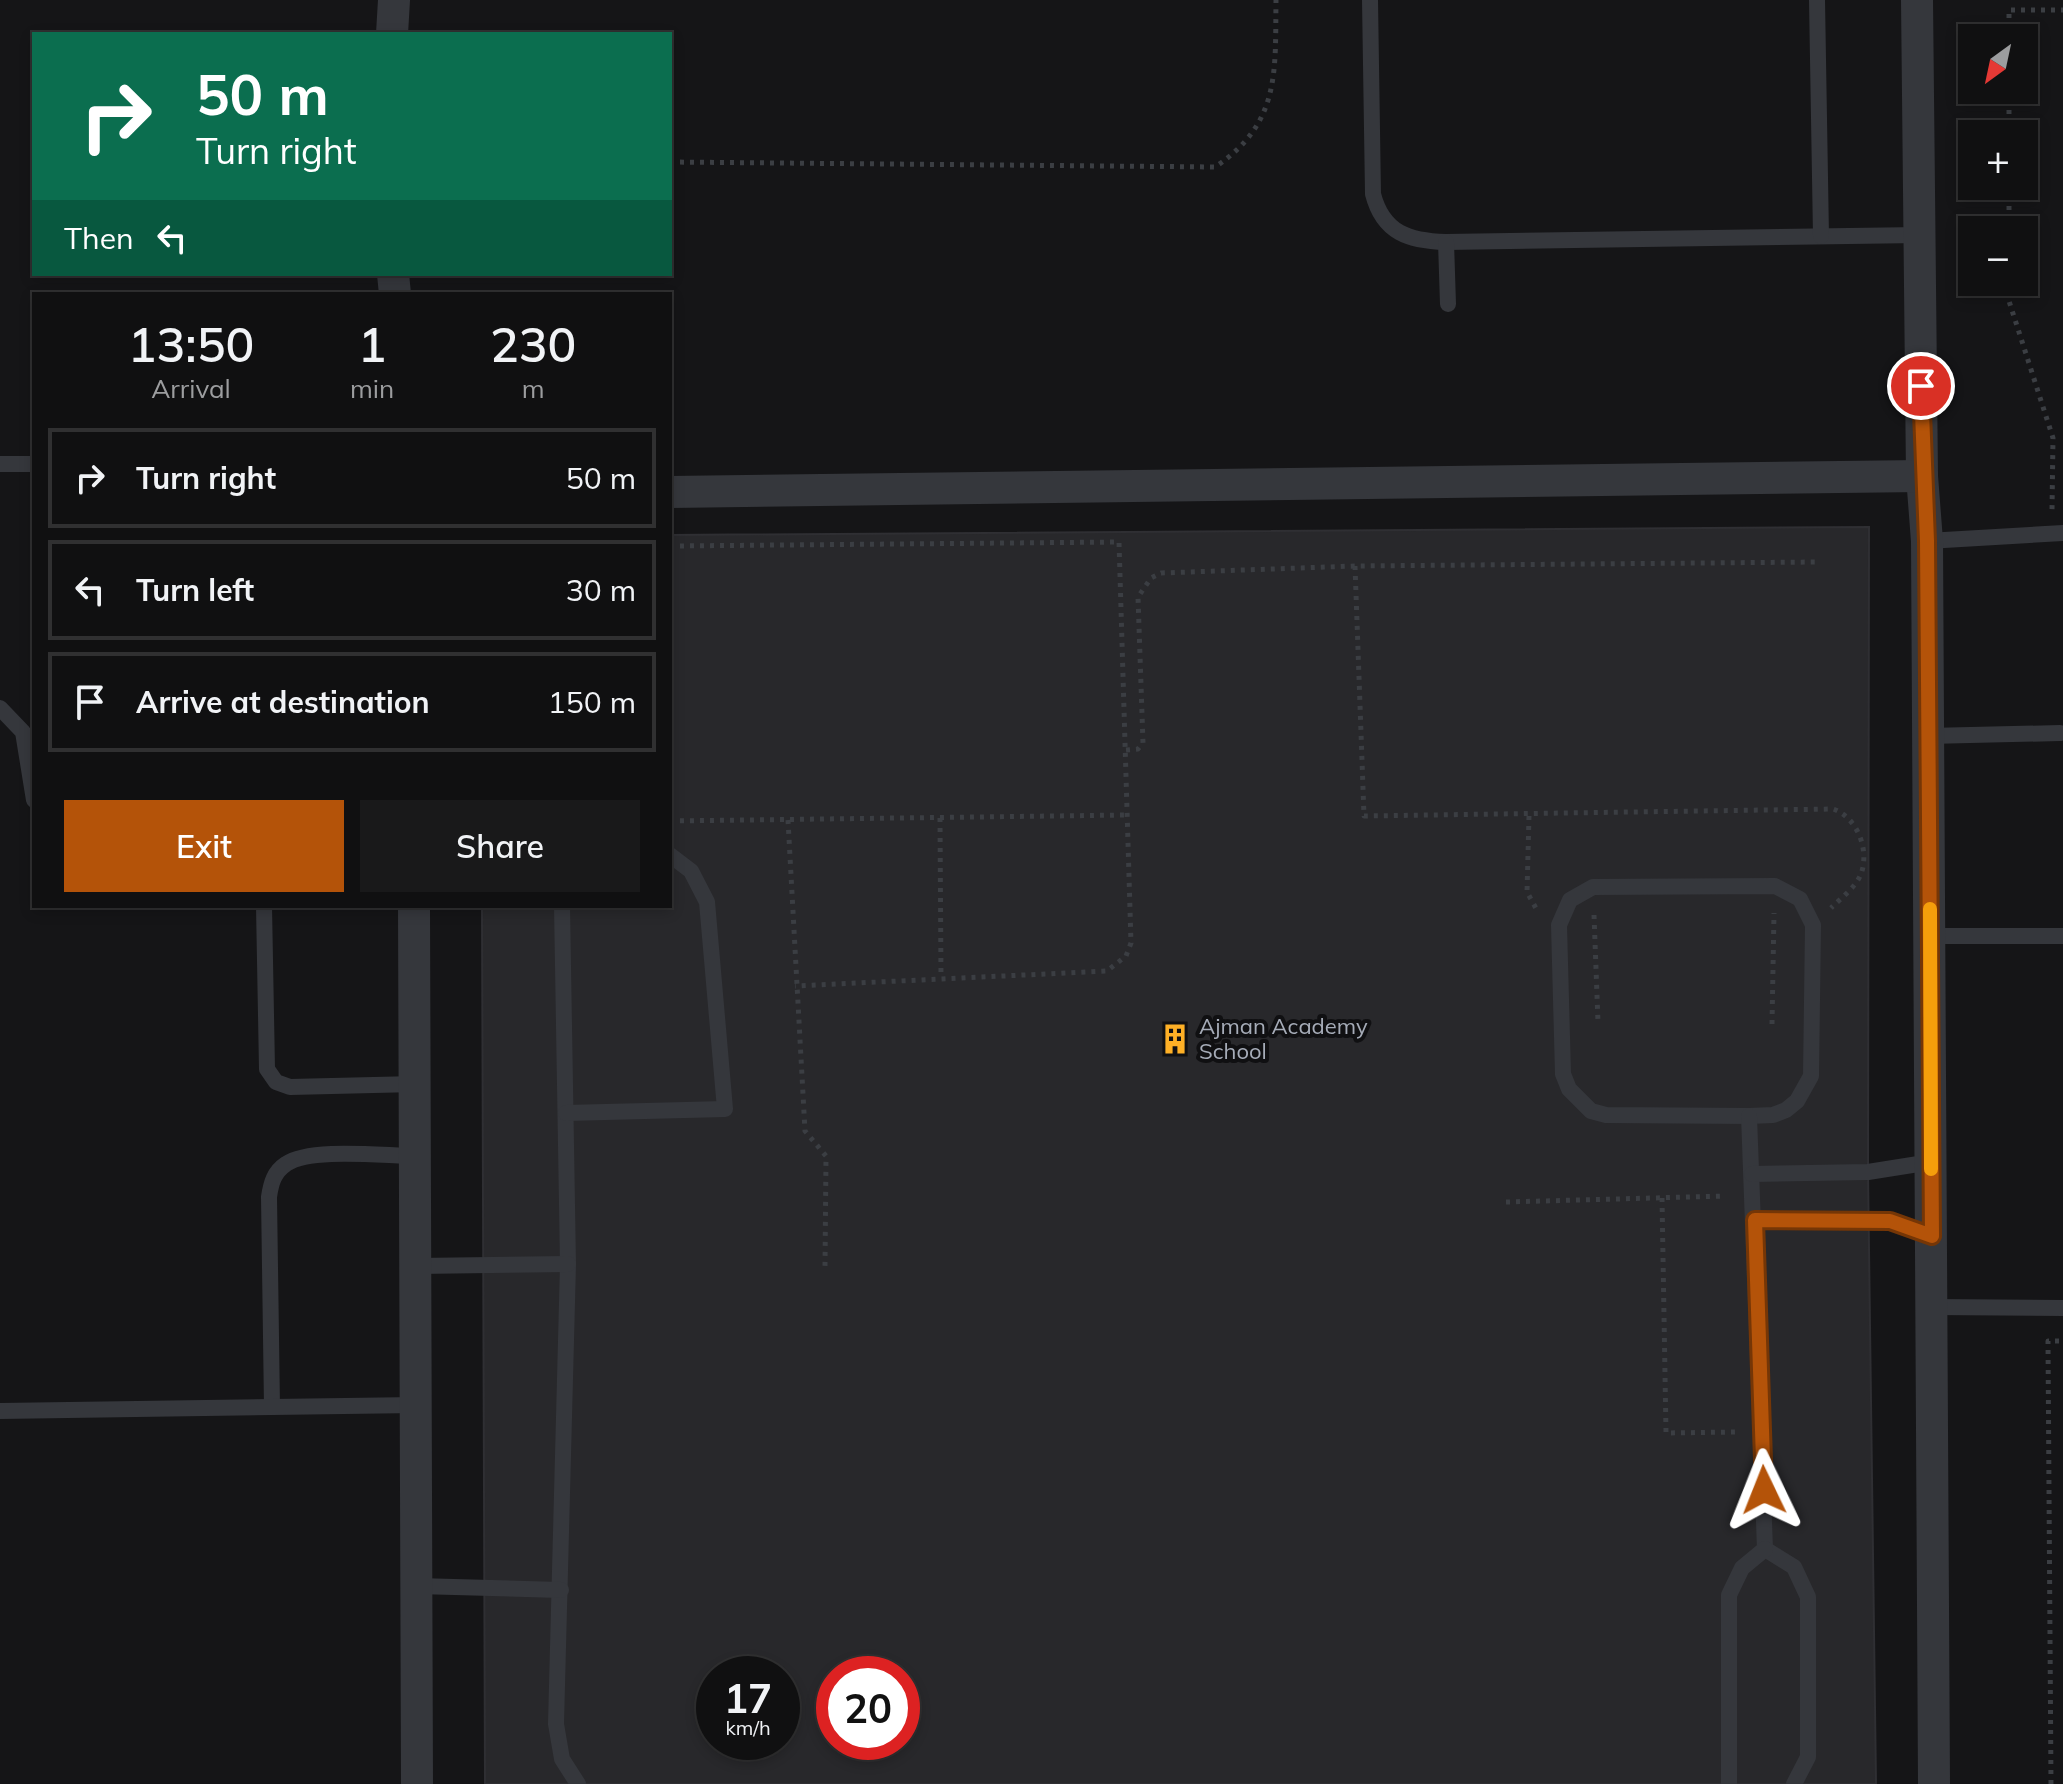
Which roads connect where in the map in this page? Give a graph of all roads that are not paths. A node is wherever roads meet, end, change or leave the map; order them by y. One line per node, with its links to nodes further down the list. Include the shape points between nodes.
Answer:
1 (394, 0): 5 (street)
2 (1370, 0): 8 (lane, via 1376,207 1403,237)
3 (1817, 0): 7 (lane)
4 (1917, 0): 6 (street)
5 (392, 32)
6 (1920, 235): 7 (lane); 12 (street)
7 (1821, 236): 8 (lane)
8 (1446, 242): 9 (lane)
9 (1448, 304)
10 (0, 464): 11 (lane)
11 (32, 464)
12 (1922, 476): 13 (street); 15 (street)
13 (672, 492)
14 (2057, 534): 15 (lane)
15 (1927, 541): 18 (street)
16 (0, 708): 19 (lane, via 23,732)
17 (2060, 733): 18 (lane)
18 (1928, 736): 24 (street)
19 (32, 788)
20 (672, 857): 27 (lane, via 691,871 707,902 725,1109)
21 (264, 908): 26 (lane, via 270,1076 290,1087)
22 (414, 908): 26 (street)
23 (562, 908): 27 (lane)
24 (1930, 936): 25 (lane); 30 (street)
25 (2063, 936)
26 (416, 1084): 29 (street)
27 (566, 1113): 34 (lane)
28 (1749, 1116): 28 (lane, via 1786,1110 1811,1076 1813,925 1800,899 1775,886 1593,887 1570,900 1559,925 1563,1074 1579,1101 1606,1115); 31 (lane)
29 (416, 1156): 35 (street); 39 (lane, via 306,1156 276,1174 269,1197)
30 (1931, 1162): 31 (lane, via 1868,1172); 33 (street)
31 (1752, 1174): 32 (lane)
32 (1755, 1220): 33 (lane, via 1890,1221); 41 (lane)
33 (1932, 1236): 36 (street)
34 (568, 1264): 35 (lane); 43 (lane)
35 (417, 1266): 38 (street)
36 (1932, 1307): 37 (lane); 48 (street)
37 (2063, 1308)
38 (417, 1405): 39 (lane); 42 (street)
39 (272, 1407): 40 (lane)
40 (0, 1411)
41 (1765, 1549): 46 (lane, via 1742,1568 1729,1595); 47 (lane, via 1794,1567 1808,1597 1808,1757)
42 (417, 1586): 43 (lane); 44 (street)
43 (561, 1590): 45 (lane, via 557,1742)
44 (417, 1784)
45 (578, 1784)
46 (1729, 1784)
47 (1794, 1784)
48 (1934, 1784)

